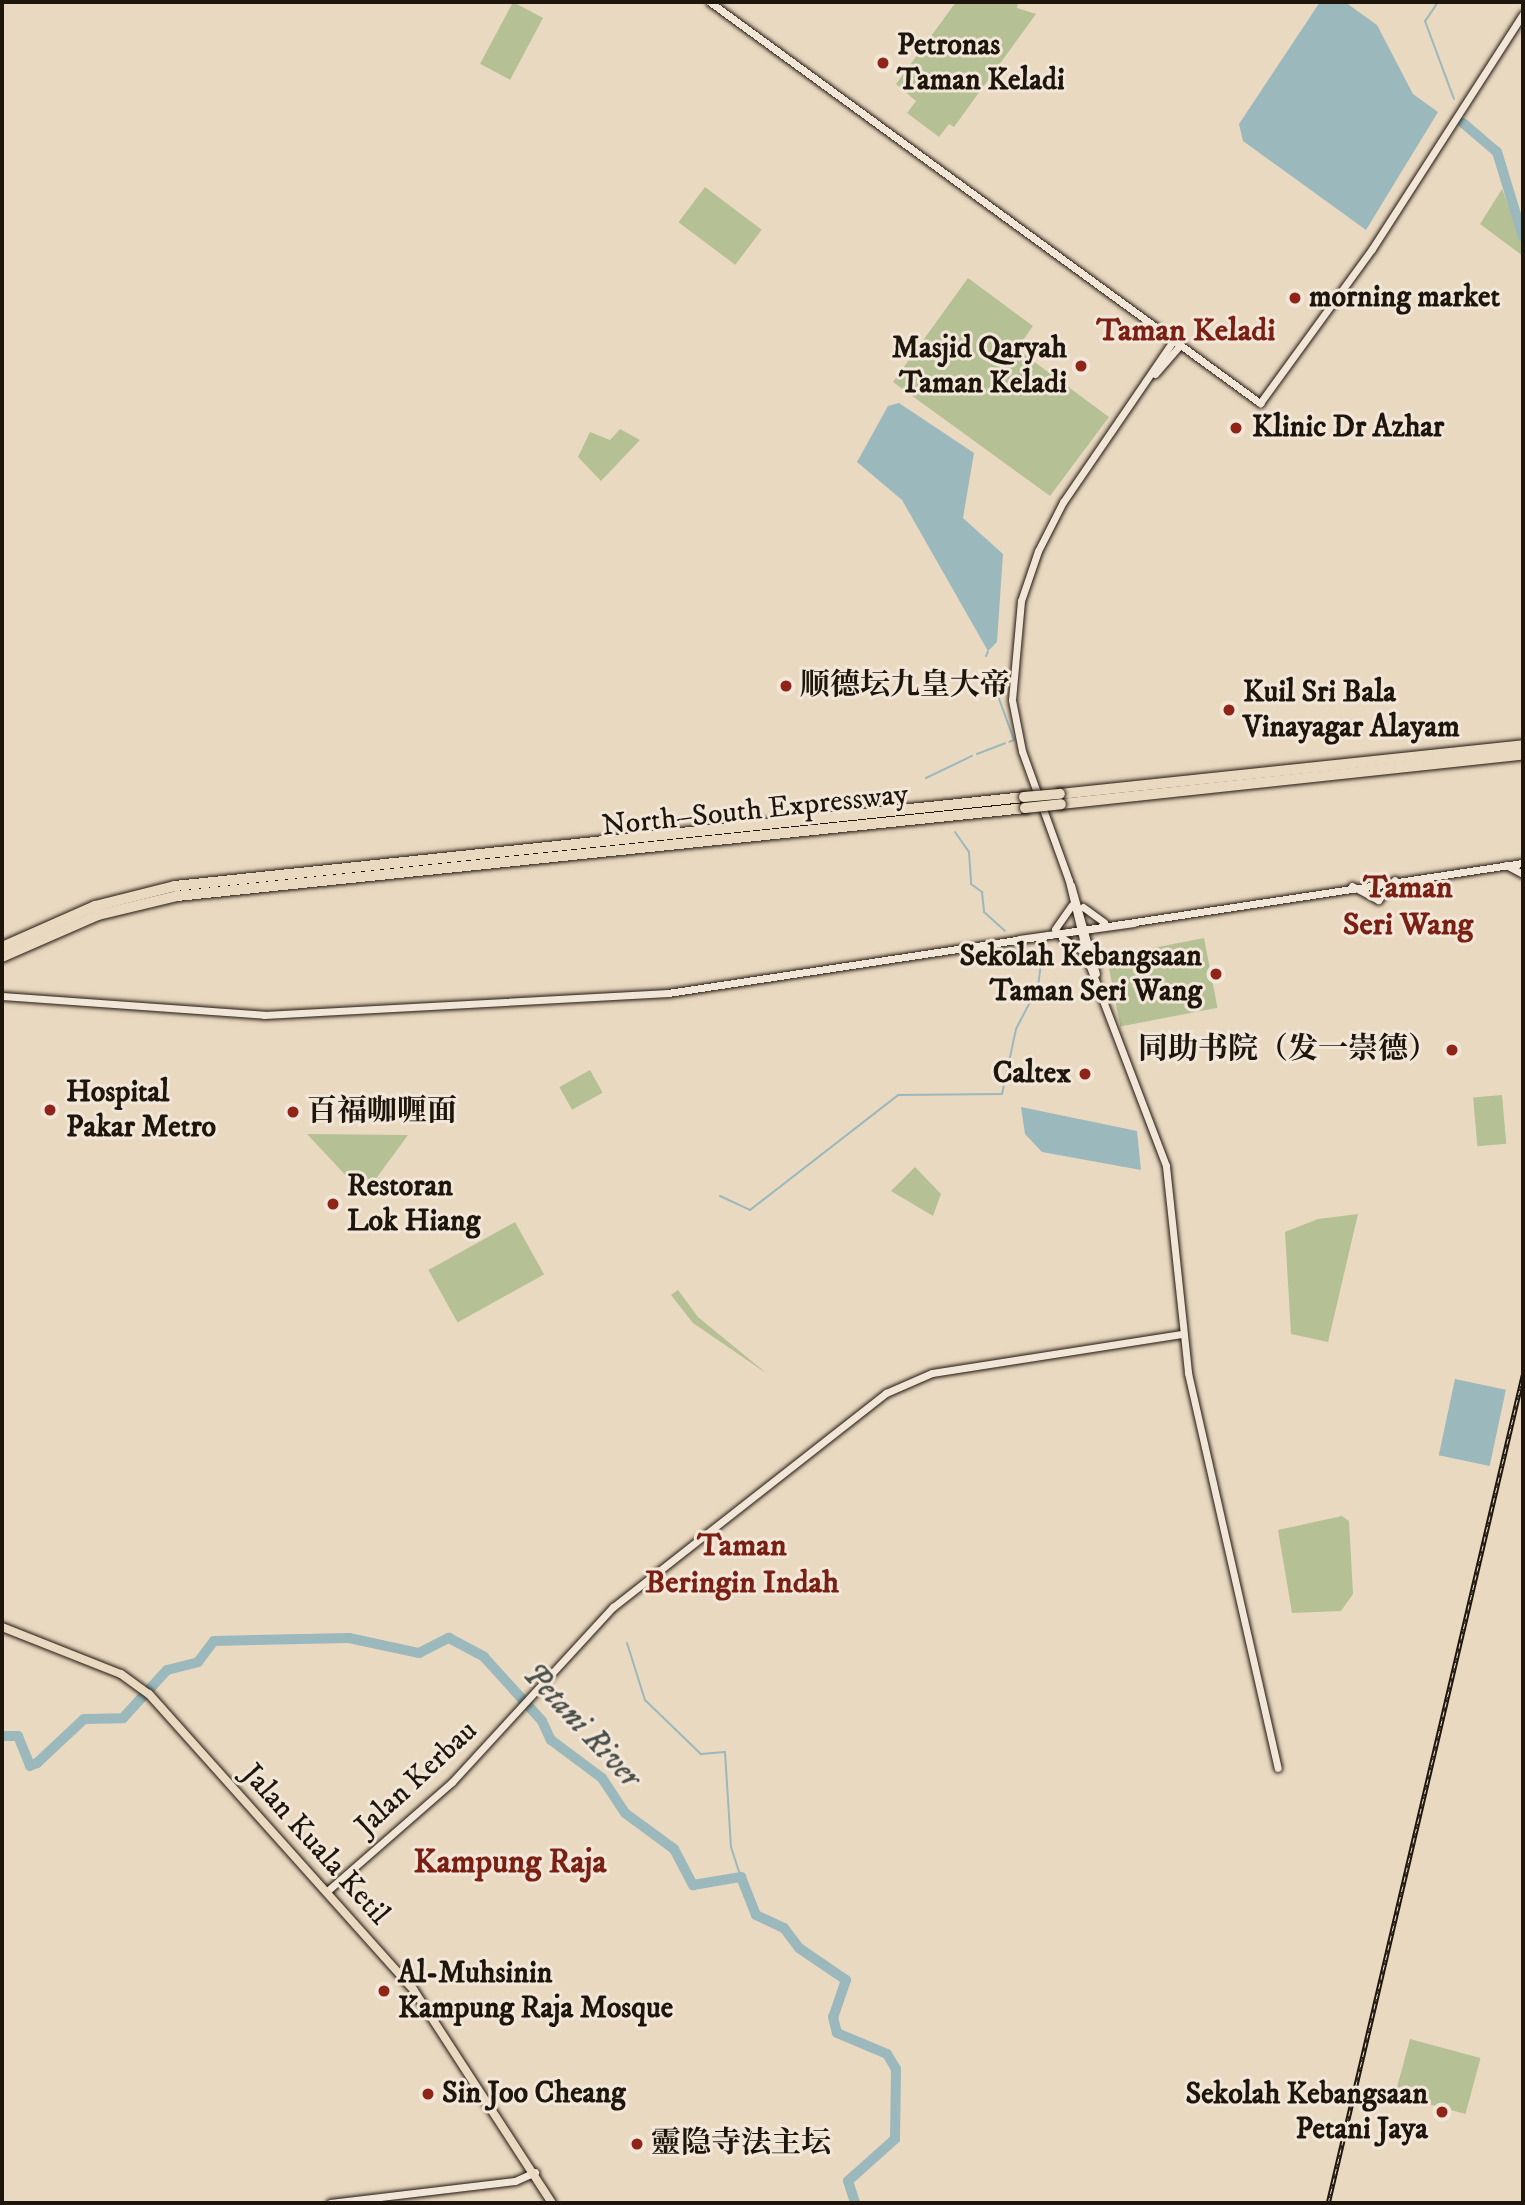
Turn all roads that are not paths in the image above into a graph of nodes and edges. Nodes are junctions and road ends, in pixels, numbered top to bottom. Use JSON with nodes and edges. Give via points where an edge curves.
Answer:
{"nodes":[{"id":1,"x":710,"y":2,"type":"edge"},
{"id":2,"x":1523,"y":14,"type":"edge"},
{"id":3,"x":1176,"y":343,"type":"junction"},
{"id":4,"x":1523,"y":745,"type":"edge"},
{"id":5,"x":1523,"y":755,"type":"edge"},
{"id":6,"x":1061,"y":799,"type":"junction"},
{"id":7,"x":1523,"y":863,"type":"edge"},
{"id":8,"x":1501,"y":864,"type":"junction"},
{"id":9,"x":1523,"y":874,"type":"edge"},
{"id":10,"x":1398,"y":878,"type":"junction"},
{"id":11,"x":1351,"y":886,"type":"junction"},
{"id":12,"x":1077,"y":904,"type":"junction"},
{"id":13,"x":1105,"y":926,"type":"junction"},
{"id":14,"x":1083,"y":929,"type":"junction"},
{"id":15,"x":1055,"y":933,"type":"junction"},
{"id":16,"x":29,"y":936,"type":"junction"},
{"id":17,"x":2,"y":947,"type":"edge"},
{"id":18,"x":1089,"y":954,"type":"junction"},
{"id":19,"x":2,"y":957,"type":"edge"},
{"id":20,"x":2,"y":996,"type":"edge"},
{"id":21,"x":1180,"y":1334,"type":"junction"},
{"id":22,"x":2,"y":1627,"type":"edge"},
{"id":23,"x":1278,"y":1768,"type":"dead end"},
{"id":24,"x":326,"y":1892,"type":"junction"},
{"id":25,"x":535,"y":2172,"type":"junction"},
{"id":26,"x":330,"y":2203,"type":"edge"},
{"id":27,"x":552,"y":2203,"type":"edge"}],
"edges":[{"from":1,"to":3,"type":"street"},
{"from":2,"to":3,"type":"street","via":[[1372,249],[1259,403]]},
{"from":3,"to":12,"type":"street","via":[[1063,502],[1021,601],[1013,650],[1015,724]]},
{"from":4,"to":6,"type":"highway","name":"North–South Expressway"},
{"from":5,"to":6,"type":"highway","name":"North–South Expressway"},
{"from":6,"to":16,"type":"highway","name":"North–South Expressway","bridge":true,"via":[[177,896]]},
{"from":7,"to":8,"type":"street"},
{"from":8,"to":9,"type":"street"},
{"from":8,"to":10,"type":"street"},
{"from":10,"to":11,"type":"street"},
{"from":10,"to":11,"type":"street","via":[[1378,900]]},
{"from":11,"to":13,"type":"street"},
{"from":12,"to":13,"type":"street"},
{"from":12,"to":14,"type":"street"},
{"from":12,"to":15,"type":"street"},
{"from":13,"to":14,"type":"street"},
{"from":13,"to":18,"type":"street"},
{"from":14,"to":15,"type":"street"},
{"from":14,"to":18,"type":"street"},
{"from":15,"to":18,"type":"street"},
{"from":15,"to":20,"type":"street","via":[[668,993],[389,1010],[250,1015]]},
{"from":16,"to":17,"type":"highway","name":"North–South Expressway"},
{"from":16,"to":19,"type":"highway","name":"North–South Expressway"},
{"from":18,"to":21,"type":"street","via":[[1166,1166]]},
{"from":21,"to":23,"type":"street"},
{"from":21,"to":24,"type":"street","name":"Jalan Kerbau","via":[[932,1373],[886,1393],[613,1607],[452,1782]]},
{"from":22,"to":24,"type":"main road","name":"Jalan Kuala Ketil","via":[[139,1684]]},
{"from":24,"to":25,"type":"main road","name":"Jalan Kuala Ketil","via":[[430,2012]]},
{"from":25,"to":26,"type":"street","via":[[515,2181]]},
{"from":25,"to":27,"type":"main road","name":"Jalan Kuala Ketil"}]}
